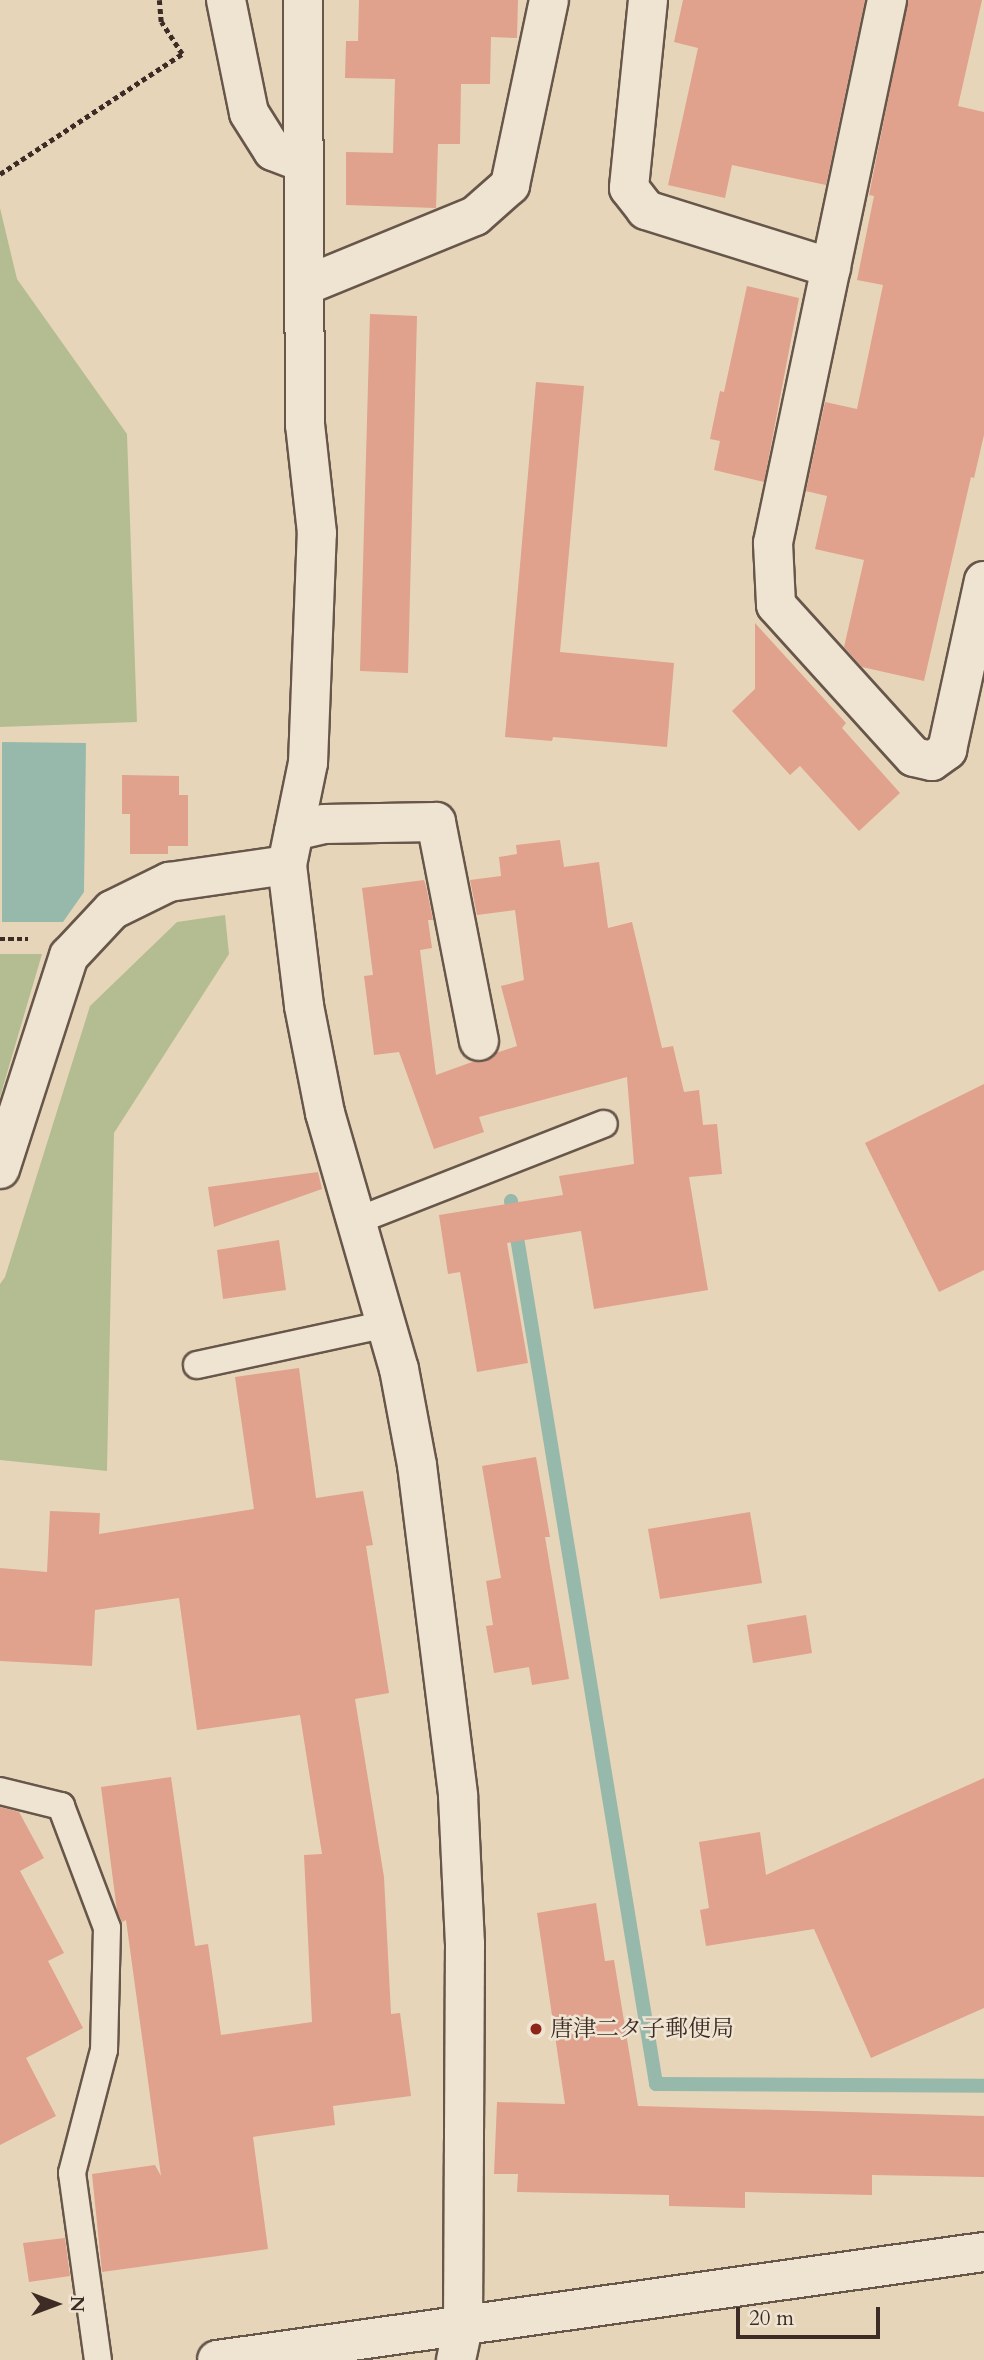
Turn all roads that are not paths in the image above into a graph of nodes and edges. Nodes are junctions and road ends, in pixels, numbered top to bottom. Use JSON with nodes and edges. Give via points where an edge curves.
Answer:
{"nodes":[{"id":1,"x":226,"y":0,"type":"edge"},
{"id":2,"x":303,"y":0,"type":"edge"},
{"id":3,"x":549,"y":0,"type":"edge"},
{"id":4,"x":648,"y":0,"type":"edge"},
{"id":5,"x":887,"y":0,"type":"edge"},
{"id":6,"x":304,"y":163,"type":"junction"},
{"id":7,"x":831,"y":268,"type":"junction"},
{"id":8,"x":304,"y":286,"type":"junction"},
{"id":9,"x":984,"y":581,"type":"edge"},
{"id":10,"x":290,"y":848,"type":"junction"},
{"id":11,"x":479,"y":1041,"type":"dead end"},
{"id":12,"x":604,"y":1124,"type":"dead end"},
{"id":13,"x":0,"y":1169,"type":"edge"},
{"id":14,"x":356,"y":1221,"type":"junction"},
{"id":15,"x":386,"y":1324,"type":"junction"},
{"id":16,"x":197,"y":1366,"type":"dead end"},
{"id":17,"x":0,"y":1791,"type":"edge"},
{"id":18,"x":984,"y":2252,"type":"edge"},
{"id":19,"x":460,"y":2343,"type":"edge"},
{"id":20,"x":98,"y":2360,"type":"edge"},
{"id":21,"x":217,"y":2360,"type":"edge"}],
"edges":[{"from":1,"to":6,"type":"street","via":[[249,113],[273,151]]},
{"from":2,"to":6,"type":"street"},
{"from":3,"to":8,"type":"street","via":[[510,185],[475,216]]},
{"from":4,"to":7,"type":"street","via":[[629,188],[646,210]]},
{"from":5,"to":7,"type":"street"},
{"from":6,"to":8,"type":"street"},
{"from":7,"to":9,"type":"street","via":[[773,543],[776,605],[914,757],[932,761],[947,750]]},
{"from":8,"to":10,"type":"street","via":[[305,425],[317,533],[307,763]]},
{"from":10,"to":11,"type":"street","via":[[324,824],[436,822]]},
{"from":10,"to":13,"type":"street","via":[[169,883],[112,911],[69,956]]},
{"from":10,"to":14,"type":"street","via":[[304,1006],[325,1113]]},
{"from":12,"to":14,"type":"lane"},
{"from":14,"to":15,"type":"street"},
{"from":15,"to":16,"type":"lane"},
{"from":15,"to":19,"type":"street","via":[[417,1465],[458,1796],[465,1944]]},
{"from":17,"to":20,"type":"lane","via":[[61,1807],[107,1928],[104,2050],[72,2173]]},
{"from":18,"to":19,"type":"street"},
{"from":19,"to":21,"type":"street"}]}
